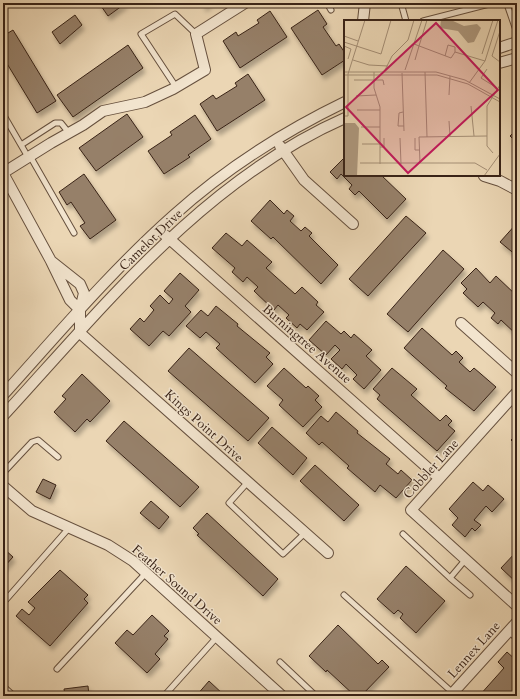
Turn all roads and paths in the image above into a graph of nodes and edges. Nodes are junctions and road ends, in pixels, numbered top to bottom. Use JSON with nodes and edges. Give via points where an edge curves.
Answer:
{"nodes":[{"id":1,"x":245,"y":3,"type":"edge"},
{"id":2,"x":327,"y":3,"type":"edge"},
{"id":3,"x":365,"y":3,"type":"edge"},
{"id":4,"x":401,"y":3,"type":"edge"},
{"id":5,"x":493,"y":3,"type":"edge"},
{"id":6,"x":509,"y":3,"type":"edge"},
{"id":7,"x":331,"y":10,"type":"dead end"},
{"id":8,"x":364,"y":20,"type":"edge"},
{"id":9,"x":406,"y":20,"type":"edge"},
{"id":10,"x":427,"y":20,"type":"edge"},
{"id":11,"x":517,"y":33,"type":"edge"},
{"id":12,"x":196,"y":34,"type":"junction"},
{"id":13,"x":517,"y":42,"type":"edge"},
{"id":14,"x":500,"y":48,"type":"edge"},
{"id":15,"x":517,"y":58,"type":"edge"},
{"id":16,"x":500,"y":63,"type":"edge"},
{"id":17,"x":176,"y":87,"type":"junction"},
{"id":18,"x":344,"y":103,"type":"edge"},
{"id":19,"x":3,"y":114,"type":"edge"},
{"id":20,"x":344,"y":119,"type":"edge"},
{"id":21,"x":69,"y":133,"type":"junction"},
{"id":22,"x":275,"y":139,"type":"junction"},
{"id":23,"x":21,"y":145,"type":"junction"},
{"id":24,"x":283,"y":151,"type":"junction"},
{"id":25,"x":29,"y":156,"type":"junction"},
{"id":26,"x":3,"y":173,"type":"edge"},
{"id":27,"x":484,"y":176,"type":"dead end"},
{"id":28,"x":517,"y":190,"type":"edge"},
{"id":29,"x":353,"y":224,"type":"dead end"},
{"id":30,"x":159,"y":229,"type":"junction"},
{"id":31,"x":74,"y":233,"type":"dead end"},
{"id":32,"x":169,"y":239,"type":"junction"},
{"id":33,"x":51,"y":261,"type":"junction"},
{"id":34,"x":80,"y":310,"type":"junction"},
{"id":35,"x":462,"y":323,"type":"dead end"},
{"id":36,"x":80,"y":333,"type":"junction"},
{"id":37,"x":517,"y":373,"type":"edge"},
{"id":38,"x":517,"y":392,"type":"edge"},
{"id":39,"x":3,"y":396,"type":"edge"},
{"id":40,"x":12,"y":406,"type":"junction"},
{"id":41,"x":3,"y":416,"type":"edge"},
{"id":42,"x":58,"y":457,"type":"dead end"},
{"id":43,"x":3,"y":473,"type":"edge"},
{"id":44,"x":440,"y":478,"type":"junction"},
{"id":45,"x":247,"y":483,"type":"junction"},
{"id":46,"x":3,"y":486,"type":"edge"},
{"id":47,"x":69,"y":528,"type":"junction"},
{"id":48,"x":305,"y":533,"type":"junction"},
{"id":49,"x":403,"y":534,"type":"dead end"},
{"id":50,"x":328,"y":553,"type":"dead end"},
{"id":51,"x":466,"y":560,"type":"junction"},
{"id":52,"x":146,"y":573,"type":"junction"},
{"id":53,"x":450,"y":578,"type":"junction"},
{"id":54,"x":344,"y":595,"type":"dead end"},
{"id":55,"x":470,"y":595,"type":"dead end"},
{"id":56,"x":3,"y":603,"type":"edge"},
{"id":57,"x":517,"y":606,"type":"edge"},
{"id":58,"x":517,"y":622,"type":"edge"},
{"id":59,"x":508,"y":631,"type":"junction"},
{"id":60,"x":217,"y":637,"type":"junction"},
{"id":61,"x":517,"y":639,"type":"edge"},
{"id":62,"x":280,"y":662,"type":"dead end"},
{"id":63,"x":57,"y":668,"type":"dead end"},
{"id":64,"x":3,"y":686,"type":"edge"},
{"id":65,"x":451,"y":694,"type":"edge"},
{"id":66,"x":14,"y":696,"type":"edge"},
{"id":67,"x":164,"y":696,"type":"edge"},
{"id":68,"x":282,"y":696,"type":"edge"},
{"id":69,"x":316,"y":696,"type":"edge"}],
"edges":[{"from":1,"to":12,"type":"street"},
{"from":2,"to":7,"type":"lane"},
{"from":3,"to":8,"type":"street"},
{"from":4,"to":9,"type":"lane"},
{"from":5,"to":10,"type":"lane"},
{"from":6,"to":11,"type":"lane"},
{"from":12,"to":17,"type":"street","via":[[205,70]]},
{"from":12,"to":17,"type":"lane","via":[[176,14],[141,34]]},
{"from":13,"to":14,"type":"street"},
{"from":15,"to":16,"type":"street"},
{"from":17,"to":21,"type":"street","via":[[146,102],[103,111]]},
{"from":18,"to":22,"type":"street","name":"Camelot Drive"},
{"from":19,"to":23,"type":"lane"},
{"from":20,"to":24,"type":"street","name":"Camelot Drive"},
{"from":21,"to":23,"type":"lane","via":[[61,123],[55,123]]},
{"from":21,"to":25,"type":"street"},
{"from":22,"to":24,"type":"street"},
{"from":22,"to":30,"type":"street","name":"Camelot Drive","via":[[205,189]]},
{"from":23,"to":25,"type":"lane"},
{"from":24,"to":29,"type":"street","via":[[304,180]]},
{"from":24,"to":32,"type":"street","name":"Camelot Drive","via":[[220,194]]},
{"from":25,"to":26,"type":"street"},
{"from":25,"to":31,"type":"lane"},
{"from":26,"to":33,"type":"street"},
{"from":27,"to":28,"type":"street"},
{"from":30,"to":32,"type":"street","name":"Burningtree Avenue"},
{"from":30,"to":34,"type":"street","name":"Camelot Drive"},
{"from":32,"to":36,"type":"street","name":"Camelot Drive"},
{"from":32,"to":44,"type":"street","name":"Burningtree Avenue"},
{"from":33,"to":34,"type":"street","via":[[70,300]]},
{"from":33,"to":34,"type":"street","via":[[80,284],[84,293]]},
{"from":34,"to":36,"type":"street"},
{"from":34,"to":39,"type":"street","name":"Camelot Drive"},
{"from":35,"to":37,"type":"street"},
{"from":36,"to":40,"type":"street","name":"Camelot Drive"},
{"from":36,"to":45,"type":"street","name":"Kings Point Drive"},
{"from":38,"to":44,"type":"street","name":"Cobbler Lane"},
{"from":39,"to":40,"type":"lane"},
{"from":40,"to":41,"type":"street","name":"Camelot Drive"},
{"from":42,"to":43,"type":"lane","via":[[38,440],[32,442]]},
{"from":44,"to":51,"type":"street","name":"Cobbler Lane","via":[[411,510]]},
{"from":45,"to":48,"type":"street","name":"Kings Point Drive"},
{"from":45,"to":48,"type":"lane","via":[[229,503],[283,554]]},
{"from":46,"to":47,"type":"street","name":"Feather Sound Drive","via":[[32,511]]},
{"from":47,"to":52,"type":"street","name":"Feather Sound Drive","via":[[120,552]]},
{"from":47,"to":56,"type":"lane"},
{"from":48,"to":50,"type":"street","name":"Kings Point Drive"},
{"from":49,"to":53,"type":"lane"},
{"from":51,"to":53,"type":"lane"},
{"from":51,"to":57,"type":"street","name":"Cobbler Lane"},
{"from":52,"to":60,"type":"street","name":"Feather Sound Drive"},
{"from":52,"to":63,"type":"lane"},
{"from":53,"to":55,"type":"lane"},
{"from":54,"to":65,"type":"lane"},
{"from":58,"to":59,"type":"street","name":"Lennex Lane"},
{"from":59,"to":61,"type":"lane"},
{"from":59,"to":65,"type":"street","name":"Lennex Lane"},
{"from":60,"to":67,"type":"lane"},
{"from":60,"to":68,"type":"street","name":"Feather Sound Drive"},
{"from":62,"to":69,"type":"lane"},
{"from":64,"to":66,"type":"lane"}]}
